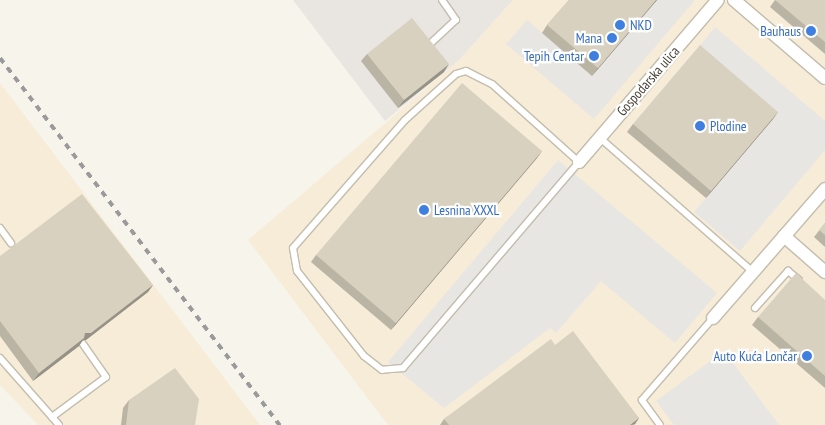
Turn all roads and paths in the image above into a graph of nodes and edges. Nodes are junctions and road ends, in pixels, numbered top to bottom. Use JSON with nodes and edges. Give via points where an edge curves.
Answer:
{"nodes":[{"id":1,"x":442,"y":0,"type":"edge"},
{"id":2,"x":718,"y":0,"type":"edge"},
{"id":3,"x":734,"y":0,"type":"edge"},
{"id":4,"x":431,"y":44,"type":"edge"},
{"id":5,"x":825,"y":78,"type":"edge"},
{"id":6,"x":600,"y":138,"type":"junction"},
{"id":7,"x":579,"y":162,"type":"junction"},
{"id":8,"x":825,"y":189,"type":"edge"},
{"id":9,"x":0,"y":228,"type":"edge"},
{"id":10,"x":784,"y":236,"type":"junction"},
{"id":11,"x":11,"y":243,"type":"dead end"},
{"id":12,"x":753,"y":272,"type":"junction"},
{"id":13,"x":825,"y":272,"type":"edge"},
{"id":14,"x":803,"y":283,"type":"edge"},
{"id":15,"x":755,"y":308,"type":"dead end"},
{"id":16,"x":713,"y":318,"type":"joint"},
{"id":17,"x":83,"y":344,"type":"edge"},
{"id":18,"x":0,"y":358,"type":"edge"},
{"id":19,"x":52,"y":417,"type":"junction"},
{"id":20,"x":59,"y":425,"type":"edge"},
{"id":21,"x":660,"y":425,"type":"edge"}],
"edges":[{"from":1,"to":4,"type":"lane","via":[[456,20]]},
{"from":2,"to":6,"type":"street","name":"Gospodarska ulica"},
{"from":3,"to":5,"type":"street"},
{"from":6,"to":7,"type":"street","name":"Gospodarska ulica"},
{"from":6,"to":12,"type":"lane"},
{"from":7,"to":7,"type":"lane","via":[[492,84],[466,71],[456,74],[405,120],[298,240],[293,264],[364,356],[382,370],[397,372]]},
{"from":8,"to":10,"type":"street"},
{"from":9,"to":11,"type":"lane"},
{"from":10,"to":12,"type":"street"},
{"from":10,"to":13,"type":"street"},
{"from":12,"to":16,"type":"street"},
{"from":14,"to":15,"type":"lane","via":[[788,271]]},
{"from":16,"to":21,"type":"lane","via":[[642,400]]},
{"from":17,"to":19,"type":"lane","via":[[106,377]]},
{"from":18,"to":19,"type":"lane"},
{"from":19,"to":20,"type":"lane"}]}
